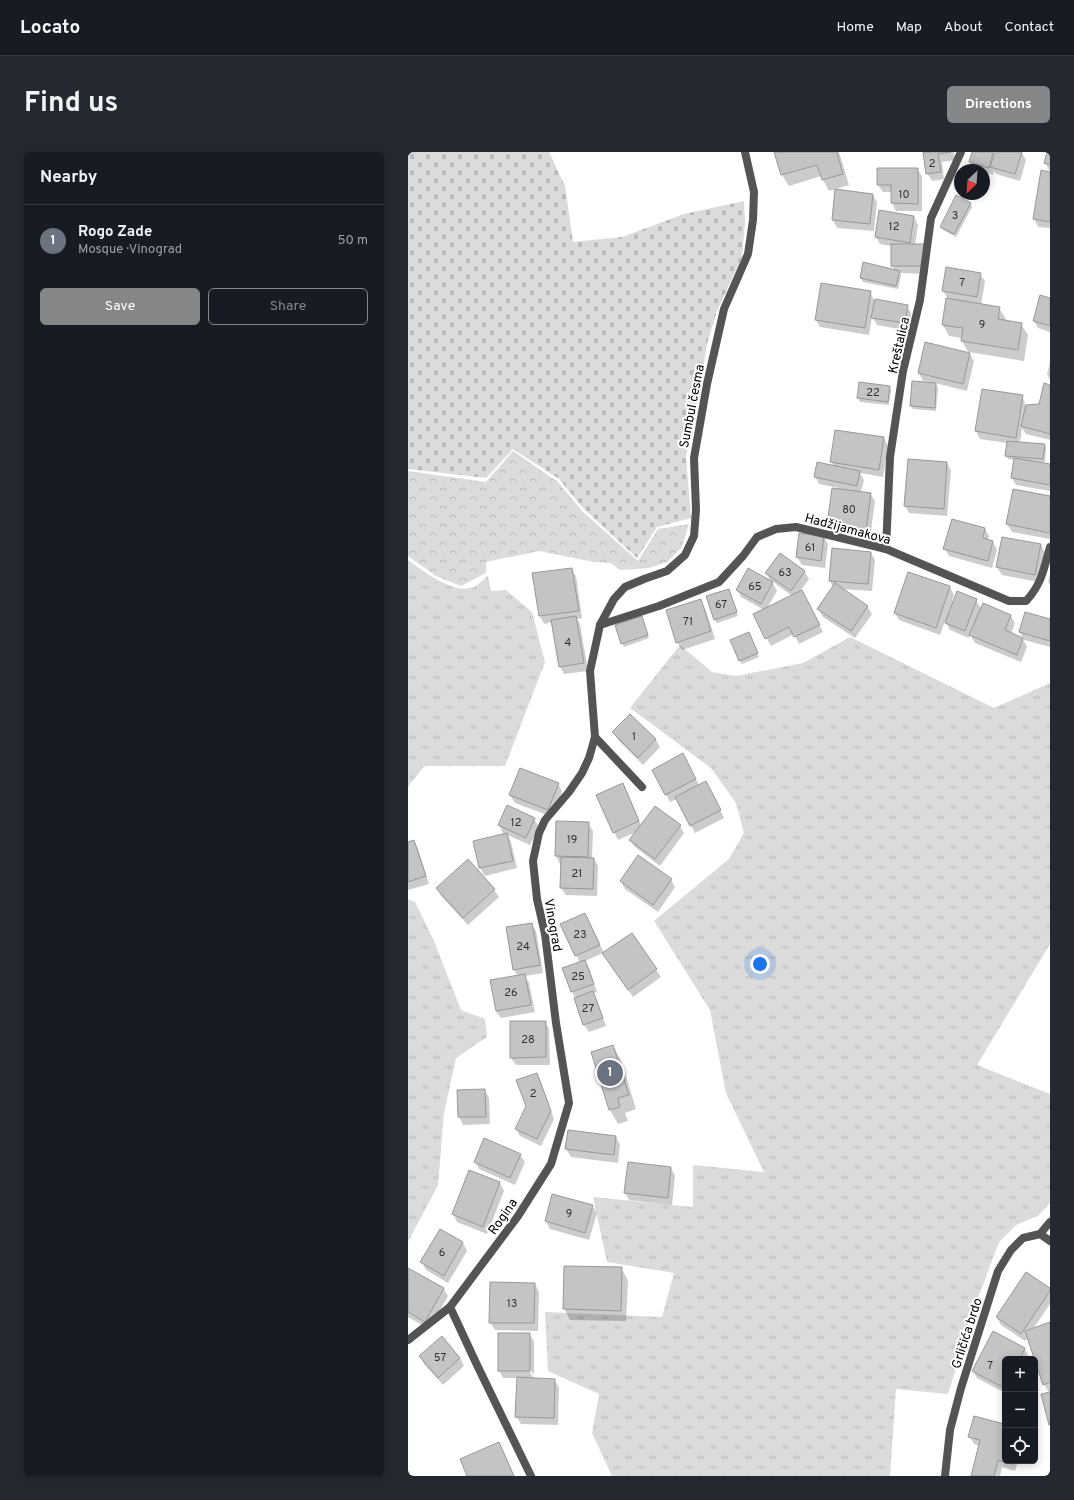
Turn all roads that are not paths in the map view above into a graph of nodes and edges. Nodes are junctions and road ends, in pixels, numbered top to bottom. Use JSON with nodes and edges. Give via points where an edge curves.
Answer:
{"nodes":[{"id":1,"x":745,"y":152,"type":"edge"},
{"id":2,"x":961,"y":152,"type":"edge"},
{"id":3,"x":1050,"y":547,"type":"edge"},
{"id":4,"x":886,"y":550,"type":"junction"},
{"id":5,"x":600,"y":625,"type":"junction"},
{"id":6,"x":595,"y":737,"type":"junction"},
{"id":7,"x":642,"y":787,"type":"dead end"},
{"id":8,"x":560,"y":1132,"type":"joint"},
{"id":9,"x":1050,"y":1222,"type":"edge"},
{"id":10,"x":1040,"y":1234,"type":"junction"},
{"id":11,"x":1050,"y":1241,"type":"edge"},
{"id":12,"x":450,"y":1307,"type":"junction"},
{"id":13,"x":408,"y":1340,"type":"edge"},
{"id":14,"x":531,"y":1476,"type":"edge"},
{"id":15,"x":945,"y":1476,"type":"edge"}],
"edges":[{"from":1,"to":5,"type":"street","name":"Sumbul česma","via":[[754,192],[753,220],[748,254],[724,309],[707,384],[694,458],[694,536],[685,555],[667,571],[625,588],[614,599]]},
{"from":2,"to":4,"type":"street","name":"Kreštalica","via":[[931,218],[920,300],[903,371],[890,457]]},
{"from":3,"to":4,"type":"street","name":"Hadžijamakova","via":[[1041,579],[1026,601],[1010,601]]},
{"from":4,"to":5,"type":"street","name":"Hadžijamakova","via":[[796,527],[776,529],[757,537],[720,582],[659,606]]},
{"from":5,"to":6,"type":"street","name":"Vinograd","via":[[590,671]]},
{"from":6,"to":7,"type":"street"},
{"from":6,"to":8,"type":"street","name":"Vinograd","via":[[582,773],[544,820],[533,861],[569,1103]]},
{"from":8,"to":12,"type":"street","name":"Rogina","via":[[551,1164],[518,1216]]},
{"from":9,"to":10,"type":"street"},
{"from":10,"to":11,"type":"street"},
{"from":10,"to":15,"type":"street","name":"Grličića brdo","via":[[1023,1238],[1011,1250],[998,1271],[950,1430]]},
{"from":12,"to":13,"type":"street","name":"Rogina"},
{"from":12,"to":14,"type":"street"}]}
